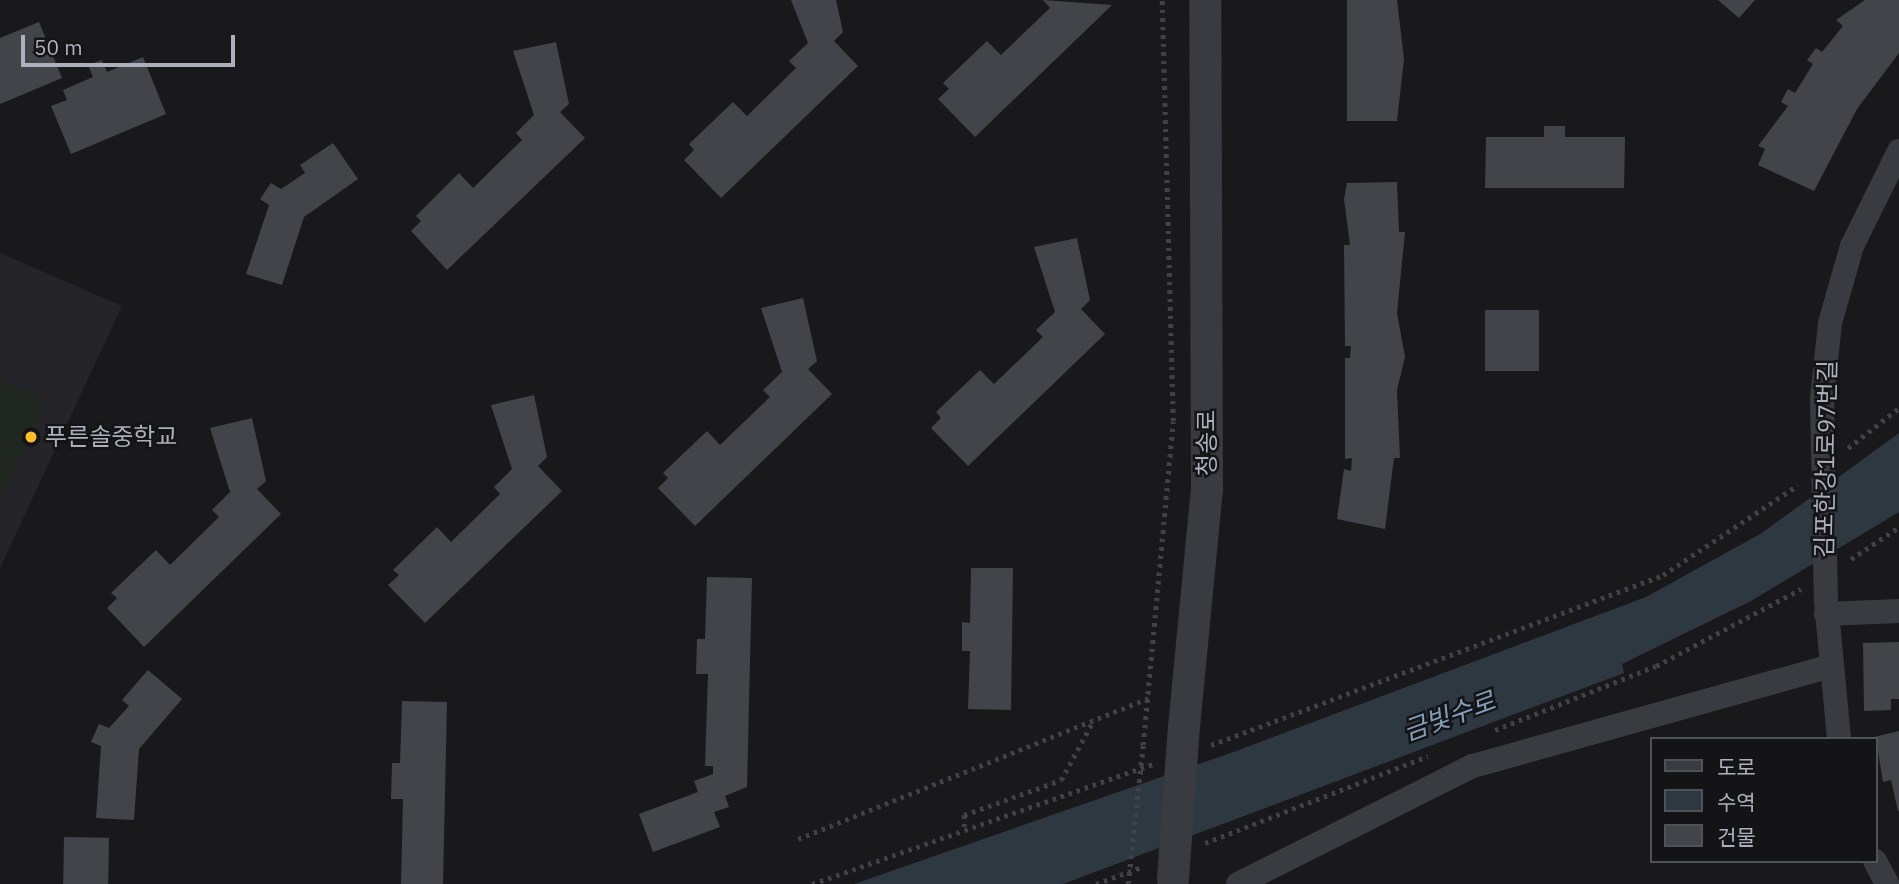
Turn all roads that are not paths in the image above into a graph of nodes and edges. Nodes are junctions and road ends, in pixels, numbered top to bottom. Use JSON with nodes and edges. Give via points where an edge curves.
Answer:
{"nodes":[{"id":1,"x":1205,"y":0,"type":"edge"},
{"id":2,"x":1899,"y":150,"type":"edge"},
{"id":3,"x":1821,"y":600,"type":"junction"},
{"id":4,"x":1899,"y":611,"type":"edge"},
{"id":5,"x":1828,"y":667,"type":"junction"},
{"id":6,"x":1839,"y":737,"type":"edge"},
{"id":7,"x":1876,"y":863,"type":"edge"},
{"id":8,"x":1165,"y":876,"type":"edge"},
{"id":9,"x":1238,"y":884,"type":"edge"},
{"id":10,"x":1887,"y":884,"type":"edge"}],
"edges":[{"from":1,"to":8,"type":"street","name":"청송로","bridge":true,"via":[[1207,490],[1192,738]]},
{"from":2,"to":3,"type":"street","name":"김포한강1로97번길","bridge":true,"via":[[1852,246],[1830,323],[1822,398]]},
{"from":3,"to":4,"type":"street"},
{"from":3,"to":5,"type":"street","name":"김포한강1로97번길"},
{"from":5,"to":6,"type":"street","name":"김포한강1로97번길"},
{"from":5,"to":9,"type":"street","via":[[1473,766]]},
{"from":7,"to":10,"type":"street"}]}
